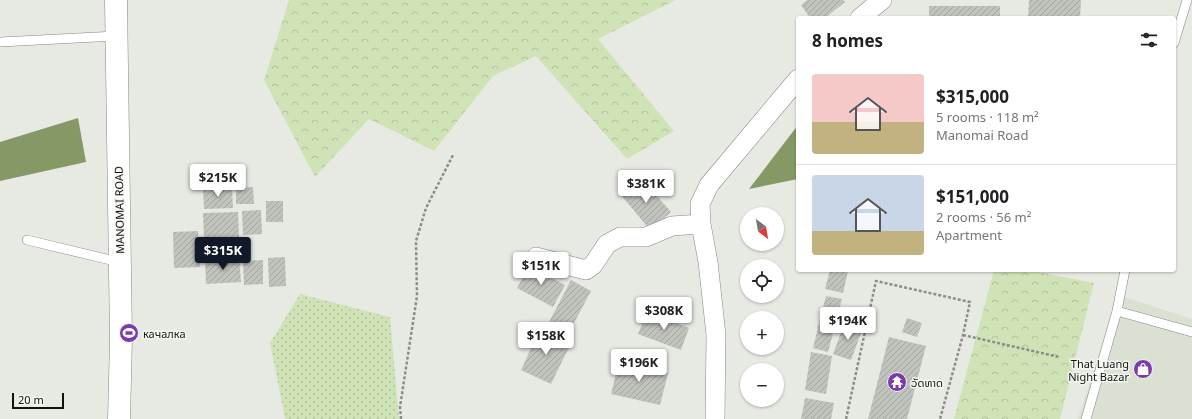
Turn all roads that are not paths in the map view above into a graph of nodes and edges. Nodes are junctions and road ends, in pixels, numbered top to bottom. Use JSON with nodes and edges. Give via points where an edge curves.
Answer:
{"nodes":[{"id":1,"x":116,"y":0,"type":"edge"},
{"id":2,"x":882,"y":0,"type":"edge"},
{"id":3,"x":1186,"y":0,"type":"edge"},
{"id":4,"x":862,"y":16,"type":"edge"},
{"id":5,"x":116,"y":36,"type":"junction"},
{"id":6,"x":1176,"y":36,"type":"edge"},
{"id":7,"x":0,"y":42,"type":"edge"},
{"id":8,"x":796,"y":81,"type":"edge"},
{"id":9,"x":701,"y":224,"type":"junction"},
{"id":10,"x":27,"y":240,"type":"dead end"},
{"id":11,"x":536,"y":257,"type":"dead end"},
{"id":12,"x":119,"y":262,"type":"junction"},
{"id":13,"x":1125,"y":272,"type":"edge"},
{"id":14,"x":1117,"y":311,"type":"junction"},
{"id":15,"x":1192,"y":332,"type":"edge"},
{"id":16,"x":119,"y":419,"type":"edge"},
{"id":17,"x":715,"y":419,"type":"edge"},
{"id":18,"x":1086,"y":419,"type":"edge"}],
"edges":[{"from":1,"to":5,"type":"street","name":"MANOMAI ROAD"},
{"from":2,"to":4,"type":"street"},
{"from":3,"to":6,"type":"lane"},
{"from":5,"to":7,"type":"lane"},
{"from":5,"to":12,"type":"street","name":"MANOMAI ROAD"},
{"from":8,"to":9,"type":"street","via":[[709,185],[700,204]]},
{"from":9,"to":11,"type":"street","via":[[672,226],[646,237],[620,237],[607,244],[593,265],[586,270]]},
{"from":9,"to":17,"type":"street","via":[[716,336]]},
{"from":10,"to":12,"type":"lane"},
{"from":12,"to":16,"type":"street","name":"MANOMAI ROAD"},
{"from":13,"to":14,"type":"lane"},
{"from":14,"to":15,"type":"lane"},
{"from":14,"to":18,"type":"lane"}]}
